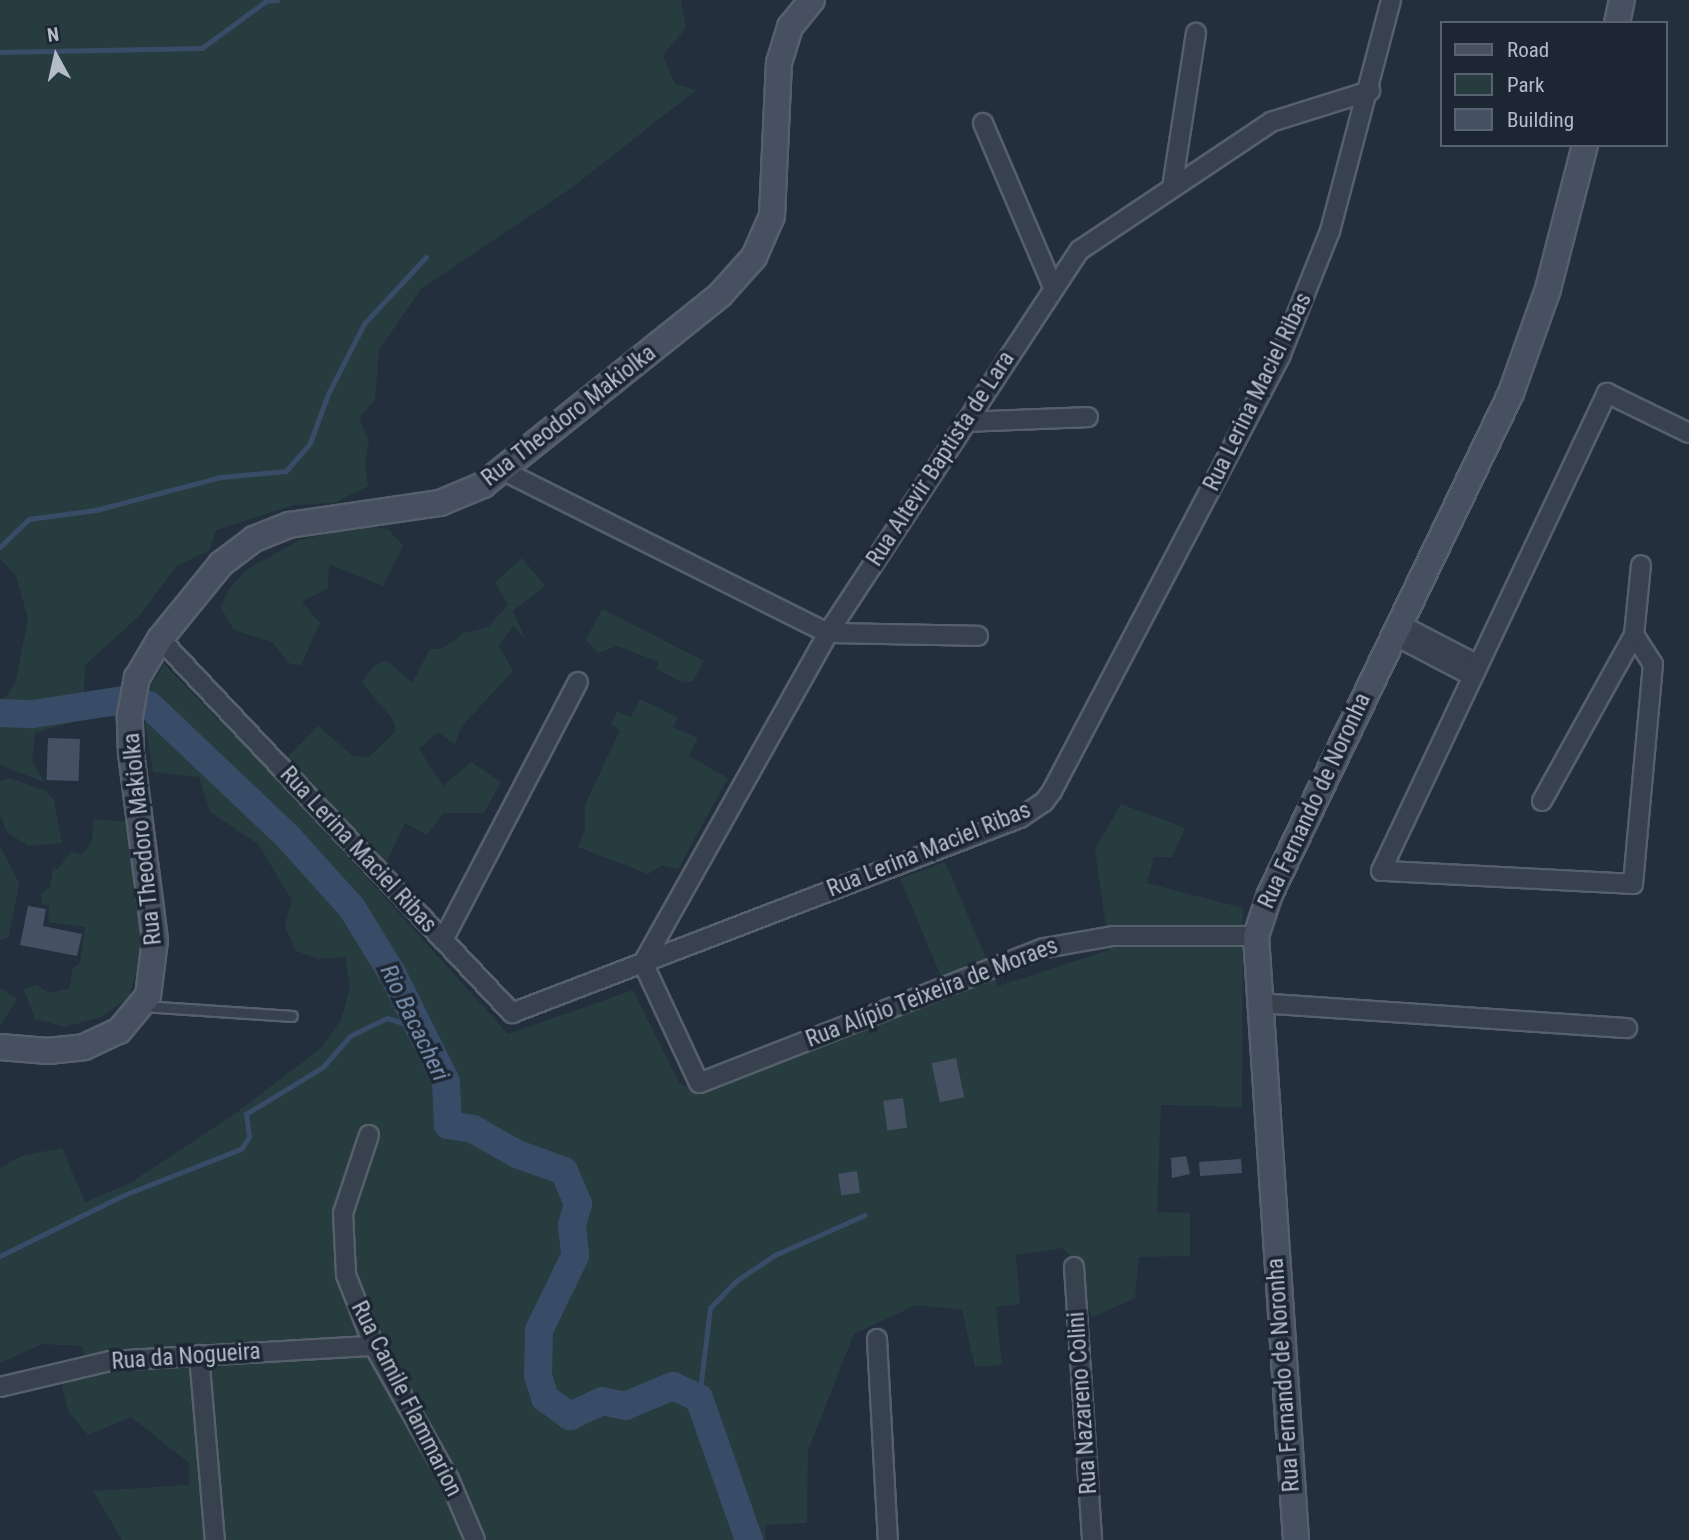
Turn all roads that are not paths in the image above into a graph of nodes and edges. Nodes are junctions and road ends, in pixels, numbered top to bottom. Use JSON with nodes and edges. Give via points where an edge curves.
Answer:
{"nodes":[{"id":1,"x":812,"y":0,"type":"edge"},
{"id":2,"x":1391,"y":0,"type":"edge"},
{"id":3,"x":1622,"y":0,"type":"edge"},
{"id":4,"x":1617,"y":21,"type":"edge"},
{"id":5,"x":1196,"y":33,"type":"dead end"},
{"id":6,"x":1370,"y":91,"type":"junction"},
{"id":7,"x":983,"y":123,"type":"dead end"},
{"id":8,"x":1584,"y":147,"type":"edge"},
{"id":9,"x":1172,"y":188,"type":"junction"},
{"id":10,"x":1053,"y":288,"type":"junction"},
{"id":11,"x":1088,"y":416,"type":"dead end"},
{"id":12,"x":966,"y":422,"type":"junction"},
{"id":13,"x":1689,"y":433,"type":"edge"},
{"id":14,"x":504,"y":471,"type":"junction"},
{"id":15,"x":1641,"y":565,"type":"dead end"},
{"id":16,"x":1396,"y":629,"type":"junction"},
{"id":17,"x":828,"y":633,"type":"junction"},
{"id":18,"x":1634,"y":635,"type":"junction"},
{"id":19,"x":978,"y":636,"type":"dead end"},
{"id":20,"x":160,"y":639,"type":"junction"},
{"id":21,"x":1475,"y":671,"type":"junction"},
{"id":22,"x":578,"y":682,"type":"dead end"},
{"id":23,"x":1542,"y":801,"type":"dead end"},
{"id":24,"x":1256,"y":936,"type":"junction"},
{"id":25,"x":443,"y":940,"type":"junction"},
{"id":26,"x":643,"y":963,"type":"junction"},
{"id":27,"x":1258,"y":1003,"type":"junction"},
{"id":28,"x":142,"y":1006,"type":"junction"},
{"id":29,"x":292,"y":1016,"type":"dead end"},
{"id":30,"x":1627,"y":1028,"type":"dead end"},
{"id":31,"x":0,"y":1047,"type":"edge"},
{"id":32,"x":369,"y":1135,"type":"dead end"},
{"id":33,"x":1074,"y":1267,"type":"dead end"},
{"id":34,"x":877,"y":1339,"type":"dead end"},
{"id":35,"x":374,"y":1346,"type":"junction"},
{"id":36,"x":199,"y":1355,"type":"junction"},
{"id":37,"x":0,"y":1387,"type":"edge"},
{"id":38,"x":215,"y":1540,"type":"edge"},
{"id":39,"x":475,"y":1540,"type":"edge"},
{"id":40,"x":888,"y":1540,"type":"edge"},
{"id":41,"x":1092,"y":1540,"type":"edge"},
{"id":42,"x":1296,"y":1540,"type":"edge"}],
"edges":[{"from":1,"to":14,"type":"main road","name":"Rua Theodoro Makiolka","via":[[799,13],[783,44],[777,83],[775,195],[765,236],[754,257],[713,301]]},
{"from":2,"to":6,"type":"street","name":"Rua Lerina Maciel Ribas"},
{"from":3,"to":4,"type":"main road"},
{"from":5,"to":9,"type":"street"},
{"from":6,"to":9,"type":"street","name":"Rua Altevir Baptista de Lara","via":[[1270,122]]},
{"from":6,"to":26,"type":"street","name":"Rua Lerina Maciel Ribas","via":[[1330,231],[1281,354],[1044,802],[1020,818]]},
{"from":7,"to":10,"type":"street"},
{"from":8,"to":16,"type":"main road","name":"Rua Fernando de Noronha","via":[[1525,359]]},
{"from":9,"to":10,"type":"street","name":"Rua Altevir Baptista de Lara","via":[[1080,250]]},
{"from":10,"to":12,"type":"street","name":"Rua Altevir Baptista de Lara"},
{"from":11,"to":12,"type":"street"},
{"from":12,"to":17,"type":"street","name":"Rua Altevir Baptista de Lara"},
{"from":13,"to":21,"type":"street","via":[[1607,393]]},
{"from":14,"to":17,"type":"street"},
{"from":14,"to":20,"type":"main road","name":"Rua Theodoro Makiolka","via":[[440,503],[289,525],[254,539],[221,564]]},
{"from":15,"to":18,"type":"street"},
{"from":16,"to":21,"type":"street"},
{"from":16,"to":24,"type":"main road","name":"Rua Fernando de Noronha","via":[[1263,908]]},
{"from":17,"to":19,"type":"street"},
{"from":17,"to":26,"type":"street","name":"Rua Altevir Baptista de Lara"},
{"from":18,"to":21,"type":"street","via":[[1653,664],[1633,884],[1381,870]]},
{"from":18,"to":23,"type":"street"},
{"from":20,"to":25,"type":"street","name":"Rua Lerina Maciel Ribas"},
{"from":20,"to":28,"type":"main road","name":"Rua Theodoro Makiolka","via":[[137,678],[130,716],[155,940],[152,983]]},
{"from":22,"to":25,"type":"street"},
{"from":24,"to":26,"type":"street","name":"Rua Alípio Teixeira de Moraes","via":[[1113,936],[1044,948],[699,1083]]},
{"from":24,"to":27,"type":"main road","name":"Rua Fernando de Noronha"},
{"from":25,"to":26,"type":"street","name":"Rua Lerina Maciel Ribas","via":[[512,1013]]},
{"from":27,"to":30,"type":"street"},
{"from":27,"to":42,"type":"main road","name":"Rua Fernando de Noronha"},
{"from":28,"to":29,"type":"lane"},
{"from":28,"to":31,"type":"main road","name":"Rua Theodoro Makiolka","via":[[119,1031],[84,1047],[48,1051]]},
{"from":32,"to":35,"type":"street","name":"Rua Camile Flammarion","via":[[347,1195],[342,1238],[352,1296]]},
{"from":33,"to":41,"type":"street","name":"Rua Nazareno Colini"},
{"from":34,"to":40,"type":"street"},
{"from":35,"to":36,"type":"street","name":"Rua da Nogueira"},
{"from":35,"to":39,"type":"street","name":"Rua Camile Flammarion","via":[[449,1479]]},
{"from":36,"to":37,"type":"street","name":"Rua da Nogueira","via":[[75,1366]]},
{"from":36,"to":38,"type":"street"}]}
